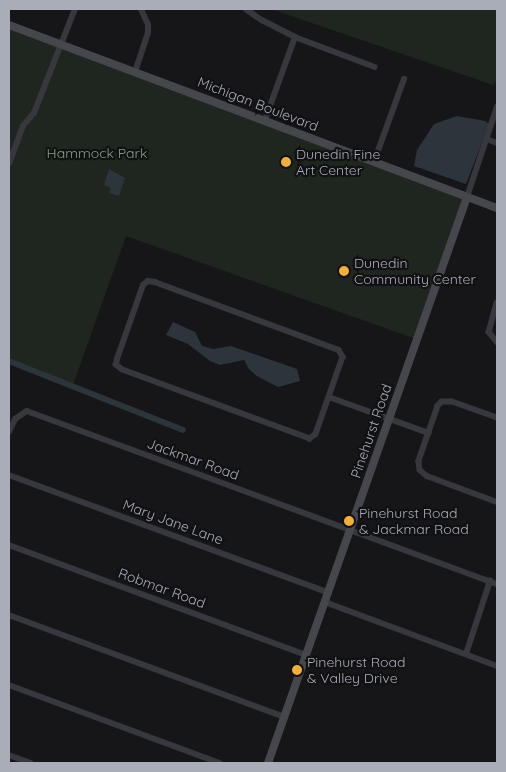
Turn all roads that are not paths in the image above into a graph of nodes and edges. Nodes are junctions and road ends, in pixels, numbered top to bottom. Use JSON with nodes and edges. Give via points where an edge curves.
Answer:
{"nodes":[{"id":1,"x":76,"y":9,"type":"edge"},
{"id":2,"x":141,"y":9,"type":"edge"},
{"id":3,"x":246,"y":9,"type":"edge"},
{"id":4,"x":9,"y":26,"type":"edge"},
{"id":5,"x":295,"y":37,"type":"junction"},
{"id":6,"x":61,"y":44,"type":"junction"},
{"id":7,"x":375,"y":67,"type":"dead end"},
{"id":8,"x":135,"y":72,"type":"junction"},
{"id":9,"x":404,"y":78,"type":"dead end"},
{"id":10,"x":497,"y":107,"type":"edge"},
{"id":11,"x":265,"y":120,"type":"junction"},
{"id":12,"x":486,"y":139,"type":"junction"},
{"id":13,"x":497,"y":143,"type":"edge"},
{"id":14,"x":374,"y":162,"type":"junction"},
{"id":15,"x":9,"y":164,"type":"edge"},
{"id":16,"x":467,"y":197,"type":"junction"},
{"id":17,"x":497,"y":208,"type":"edge"},
{"id":18,"x":497,"y":303,"type":"edge"},
{"id":19,"x":497,"y":342,"type":"edge"},
{"id":20,"x":329,"y":398,"type":"junction"},
{"id":21,"x":388,"y":418,"type":"junction"},
{"id":22,"x":497,"y":418,"type":"edge"},
{"id":23,"x":9,"y":432,"type":"edge"},
{"id":24,"x":429,"y":433,"type":"junction"},
{"id":25,"x":9,"y":475,"type":"edge"},
{"id":26,"x":497,"y":502,"type":"edge"},
{"id":27,"x":350,"y":530,"type":"junction"},
{"id":28,"x":9,"y":545,"type":"edge"},
{"id":29,"x":490,"y":581,"type":"junction"},
{"id":30,"x":497,"y":584,"type":"edge"},
{"id":31,"x":328,"y":593,"type":"junction"},
{"id":32,"x":325,"y":602,"type":"junction"},
{"id":33,"x":9,"y":615,"type":"edge"},
{"id":34,"x":466,"y":654,"type":"junction"},
{"id":35,"x":307,"y":655,"type":"junction"},
{"id":36,"x":497,"y":666,"type":"edge"},
{"id":37,"x":9,"y":685,"type":"edge"},
{"id":38,"x":284,"y":717,"type":"junction"},
{"id":39,"x":9,"y":755,"type":"edge"},
{"id":40,"x":31,"y":763,"type":"edge"},
{"id":41,"x":220,"y":763,"type":"edge"},
{"id":42,"x":268,"y":763,"type":"edge"}],
"edges":[{"from":1,"to":6,"type":"street"},
{"from":2,"to":8,"type":"street","via":[[148,33]]},
{"from":3,"to":5,"type":"street"},
{"from":4,"to":6,"type":"street","name":"Michigan Boulevard"},
{"from":5,"to":7,"type":"street"},
{"from":5,"to":11,"type":"street"},
{"from":6,"to":8,"type":"street","name":"Michigan Boulevard"},
{"from":6,"to":15,"type":"street","via":[[34,113],[23,126]]},
{"from":8,"to":11,"type":"street","name":"Michigan Boulevard"},
{"from":9,"to":14,"type":"street"},
{"from":10,"to":12,"type":"street","name":"Pinehurst Road"},
{"from":11,"to":14,"type":"street","name":"Michigan Boulevard"},
{"from":12,"to":13,"type":"street"},
{"from":12,"to":16,"type":"street","name":"Pinehurst Road"},
{"from":14,"to":16,"type":"street","name":"Michigan Boulevard"},
{"from":16,"to":17,"type":"street","name":"Michigan Boulevard"},
{"from":16,"to":21,"type":"street","name":"Pinehurst Road"},
{"from":18,"to":19,"type":"street","via":[[489,332]]},
{"from":20,"to":20,"type":"street","via":[[343,358],[339,350],[155,282],[143,284],[116,365],[122,370],[310,439],[316,434]]},
{"from":20,"to":21,"type":"street"},
{"from":21,"to":24,"type":"street"},
{"from":21,"to":27,"type":"street","name":"Pinehurst Road"},
{"from":22,"to":24,"type":"street","via":[[446,401],[438,406]]},
{"from":23,"to":27,"type":"street","name":"Jackmar Road","via":[[14,418],[27,411]]},
{"from":24,"to":26,"type":"street","via":[[419,461],[423,474]]},
{"from":25,"to":31,"type":"street","name":"Mary Jane Lane"},
{"from":27,"to":29,"type":"street","name":"Jackmar Road"},
{"from":27,"to":31,"type":"street","name":"Pinehurst Road"},
{"from":28,"to":35,"type":"street","name":"Robmar Road"},
{"from":29,"to":30,"type":"street","name":"Jackmar Road"},
{"from":29,"to":34,"type":"street"},
{"from":31,"to":32,"type":"street","name":"Pinehurst Road"},
{"from":32,"to":34,"type":"street"},
{"from":32,"to":35,"type":"street","name":"Pinehurst Road"},
{"from":33,"to":38,"type":"street"},
{"from":34,"to":36,"type":"street"},
{"from":35,"to":38,"type":"street","name":"Pinehurst Road"},
{"from":37,"to":41,"type":"street"},
{"from":38,"to":42,"type":"street","name":"Pinehurst Road"},
{"from":39,"to":40,"type":"street"}]}
